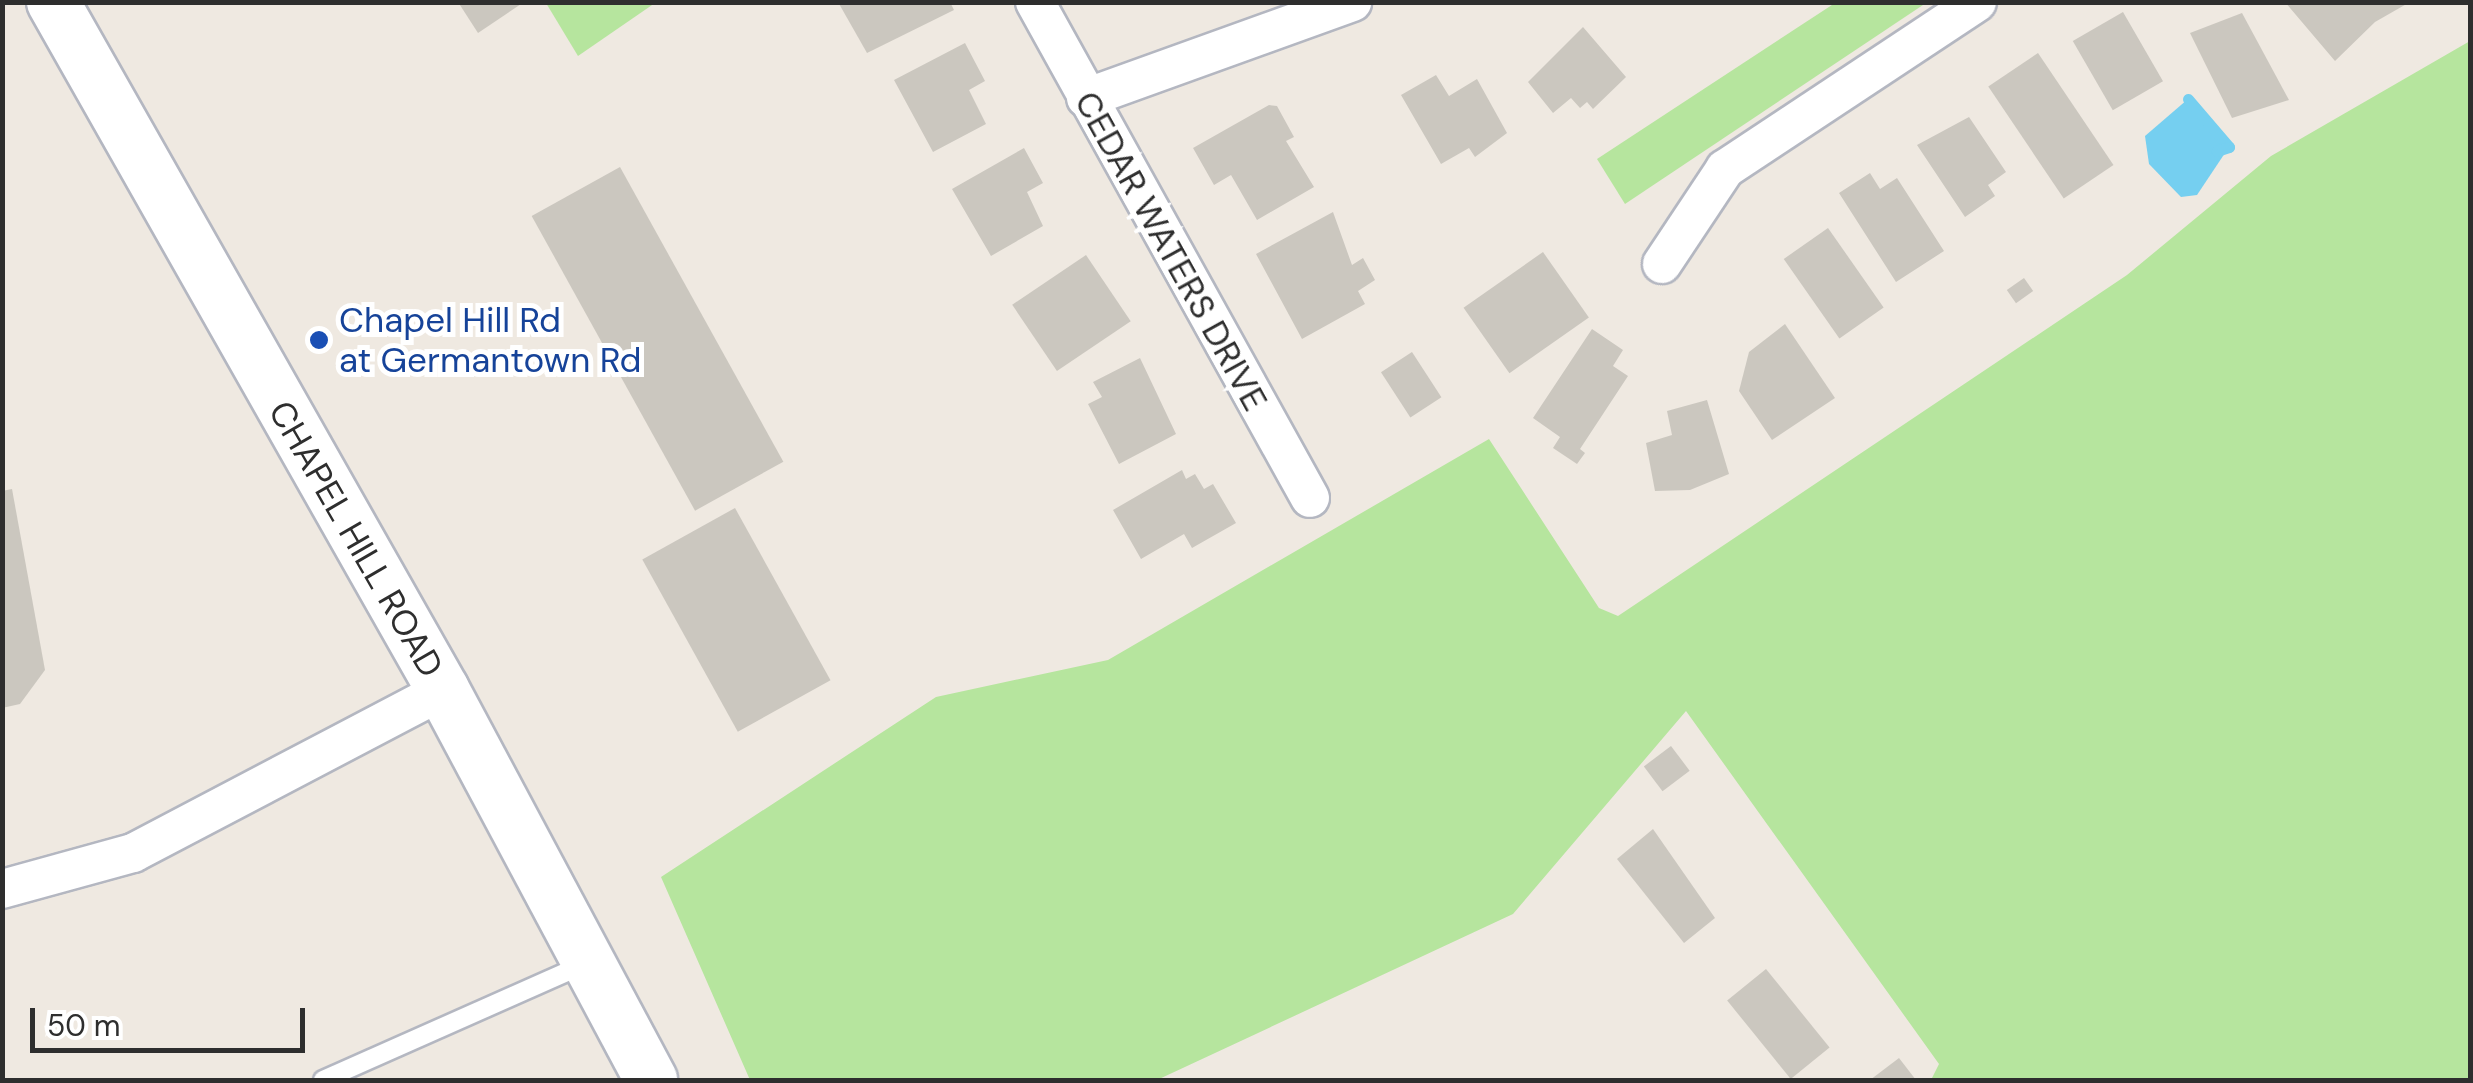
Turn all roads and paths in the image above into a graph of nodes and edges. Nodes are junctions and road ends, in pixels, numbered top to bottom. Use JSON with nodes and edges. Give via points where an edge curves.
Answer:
{"nodes":[{"id":1,"x":53,"y":2,"type":"edge"},
{"id":2,"x":1035,"y":2,"type":"edge"},
{"id":3,"x":1352,"y":2,"type":"edge"},
{"id":4,"x":1978,"y":2,"type":"edge"},
{"id":5,"x":1086,"y":98,"type":"junction"},
{"id":6,"x":1662,"y":264,"type":"dead end"},
{"id":7,"x":1310,"y":498,"type":"dead end"},
{"id":8,"x":443,"y":690,"type":"junction"},
{"id":9,"x":2,"y":888,"type":"edge"},
{"id":10,"x":588,"y":962,"type":"junction"},
{"id":11,"x":323,"y":1080,"type":"edge"},
{"id":12,"x":651,"y":1080,"type":"edge"}],
"edges":[{"from":1,"to":8,"type":"main road","name":"CHAPEL HILL ROAD"},
{"from":2,"to":5,"type":"street","name":"CEDAR WATERS DRIVE"},
{"from":3,"to":5,"type":"street"},
{"from":4,"to":6,"type":"street","via":[[1725,170]]},
{"from":5,"to":7,"type":"street","name":"CEDAR WATERS DRIVE"},
{"from":8,"to":9,"type":"street","via":[[134,853]]},
{"from":8,"to":10,"type":"main road","name":"CHAPEL HILL ROAD"},
{"from":10,"to":11,"type":"lane"},
{"from":10,"to":12,"type":"main road","name":"CHAPEL HILL ROAD"}]}
